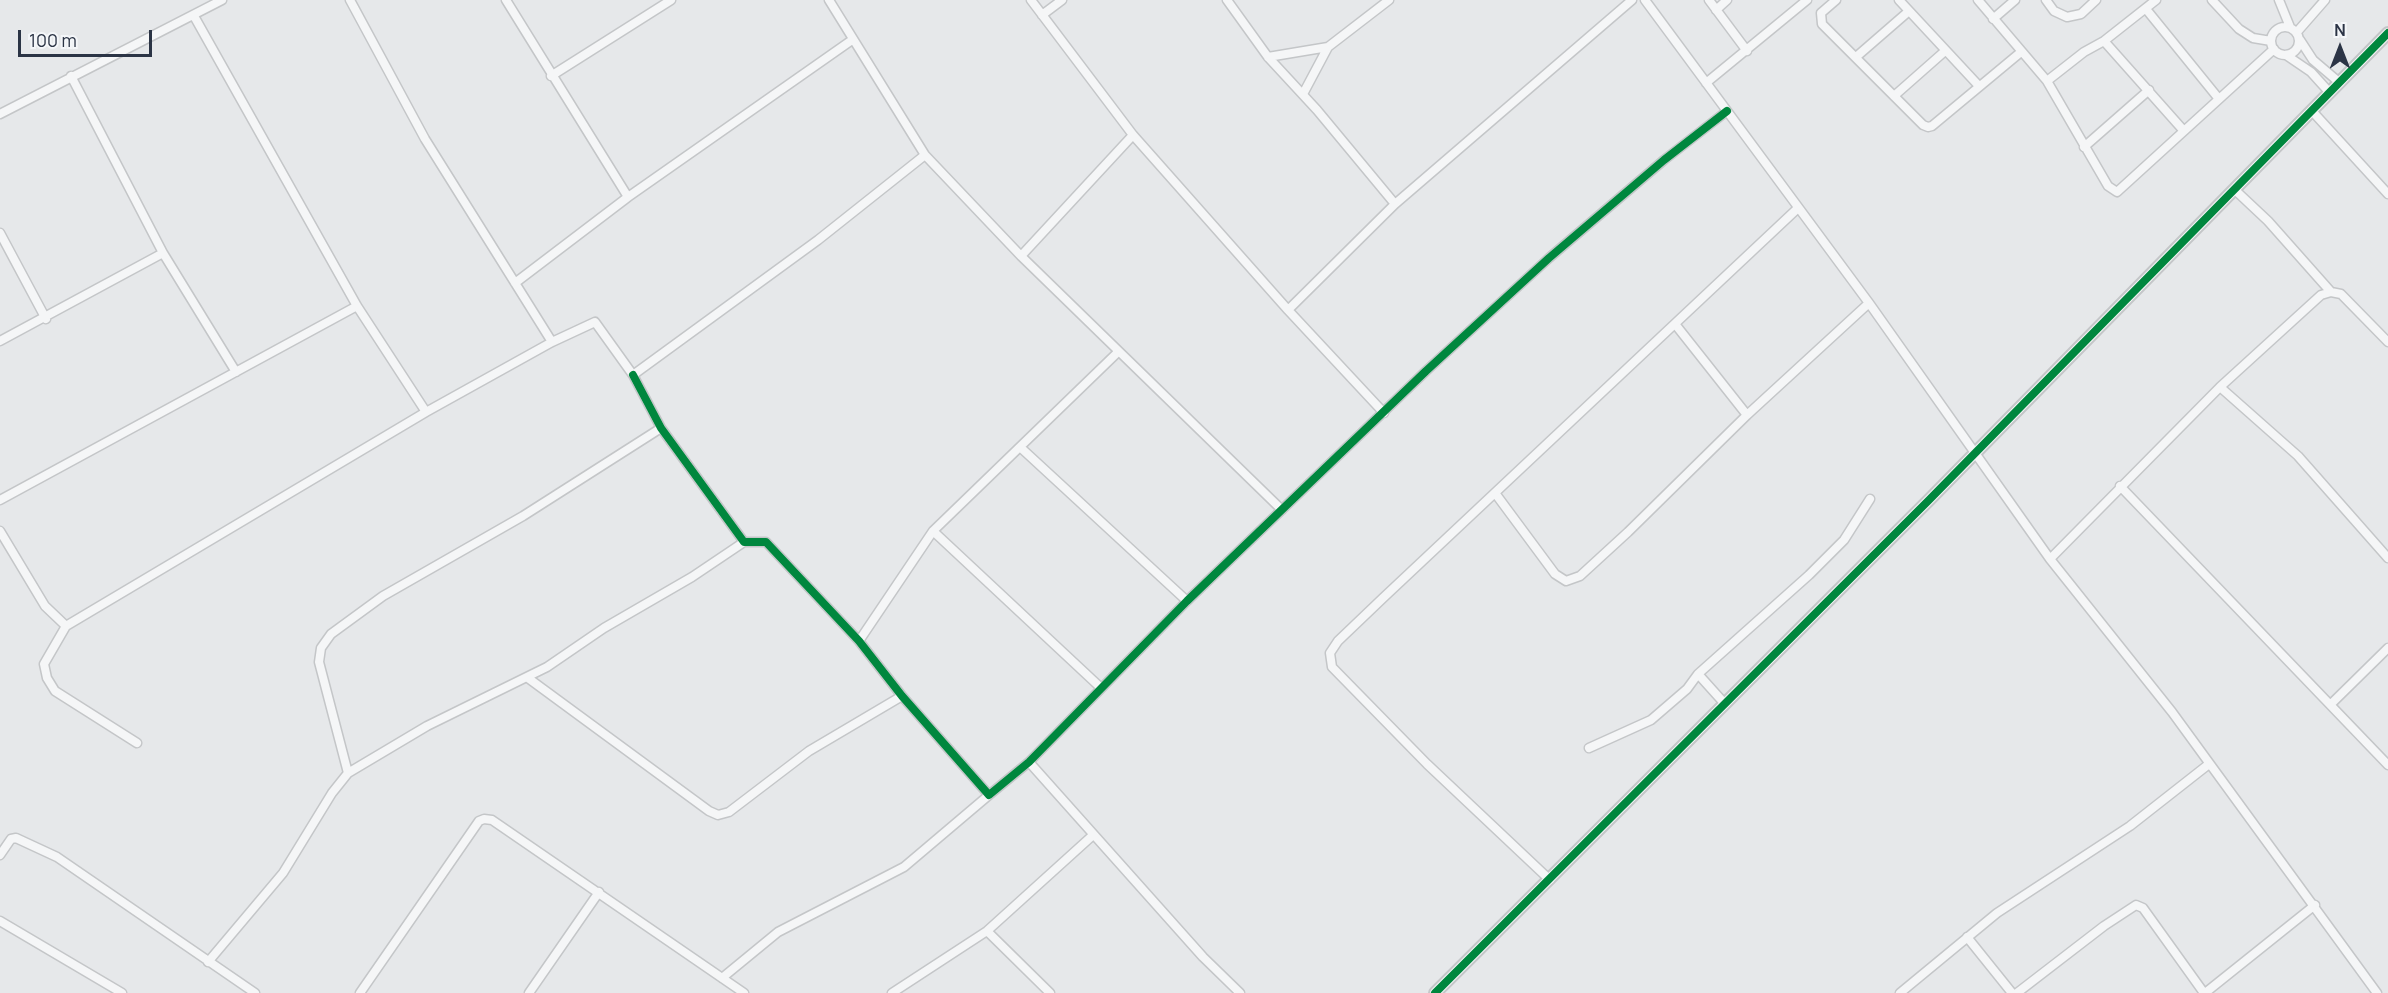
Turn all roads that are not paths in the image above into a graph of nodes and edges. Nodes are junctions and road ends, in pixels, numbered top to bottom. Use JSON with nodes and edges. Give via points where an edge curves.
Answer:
{"nodes":[{"id":1,"x":222,"y":0,"type":"edge"},
{"id":2,"x":350,"y":0,"type":"edge"},
{"id":3,"x":506,"y":0,"type":"edge"},
{"id":4,"x":671,"y":0,"type":"edge"},
{"id":5,"x":829,"y":0,"type":"edge"},
{"id":6,"x":1031,"y":0,"type":"edge"},
{"id":7,"x":1062,"y":0,"type":"edge"},
{"id":8,"x":1227,"y":0,"type":"edge"},
{"id":9,"x":1389,"y":0,"type":"edge"},
{"id":10,"x":1632,"y":0,"type":"edge"},
{"id":11,"x":1645,"y":0,"type":"edge"},
{"id":12,"x":1709,"y":0,"type":"edge"},
{"id":13,"x":1727,"y":0,"type":"edge"},
{"id":14,"x":1807,"y":0,"type":"edge"},
{"id":15,"x":1836,"y":0,"type":"edge"},
{"id":16,"x":1899,"y":0,"type":"edge"},
{"id":17,"x":1978,"y":0,"type":"edge"},
{"id":18,"x":2015,"y":0,"type":"edge"},
{"id":19,"x":2046,"y":0,"type":"edge"},
{"id":20,"x":2096,"y":0,"type":"edge"},
{"id":21,"x":2156,"y":0,"type":"edge"},
{"id":22,"x":2212,"y":0,"type":"edge"},
{"id":23,"x":2279,"y":0,"type":"edge"},
{"id":24,"x":2325,"y":0,"type":"edge"},
{"id":25,"x":2146,"y":9,"type":"junction"},
{"id":26,"x":1716,"y":10,"type":"junction"},
{"id":27,"x":1909,"y":11,"type":"junction"},
{"id":28,"x":1042,"y":15,"type":"junction"},
{"id":29,"x":194,"y":16,"type":"junction"},
{"id":30,"x":1993,"y":19,"type":"junction"},
{"id":31,"x":2296,"y":33,"type":"junction"},
{"id":32,"x":2388,"y":33,"type":"edge"},
{"id":33,"x":852,"y":40,"type":"junction"},
{"id":34,"x":2104,"y":41,"type":"junction"},
{"id":35,"x":2272,"y":45,"type":"junction"},
{"id":36,"x":1328,"y":47,"type":"junction"},
{"id":37,"x":1747,"y":51,"type":"junction"},
{"id":38,"x":1945,"y":51,"type":"junction"},
{"id":39,"x":2020,"y":52,"type":"junction"},
{"id":40,"x":2286,"y":55,"type":"junction"},
{"id":41,"x":1268,"y":57,"type":"junction"},
{"id":42,"x":1856,"y":57,"type":"junction"},
{"id":43,"x":71,"y":76,"type":"junction"},
{"id":44,"x":551,"y":76,"type":"junction"},
{"id":45,"x":2046,"y":81,"type":"junction"},
{"id":46,"x":1706,"y":83,"type":"junction"},
{"id":47,"x":2340,"y":83,"type":"junction"},
{"id":48,"x":1979,"y":86,"type":"junction"},
{"id":49,"x":2149,"y":90,"type":"junction"},
{"id":50,"x":2330,"y":93,"type":"junction"},
{"id":51,"x":1304,"y":94,"type":"junction"},
{"id":52,"x":1894,"y":96,"type":"junction"},
{"id":53,"x":2219,"y":99,"type":"junction"},
{"id":54,"x":1727,"y":111,"type":"junction"},
{"id":55,"x":2312,"y":111,"type":"junction"},
{"id":56,"x":0,"y":114,"type":"edge"},
{"id":57,"x":2184,"y":131,"type":"junction"},
{"id":58,"x":1132,"y":135,"type":"junction"},
{"id":59,"x":2084,"y":147,"type":"junction"},
{"id":60,"x":926,"y":155,"type":"junction"},
{"id":61,"x":2235,"y":189,"type":"junction"},
{"id":62,"x":2388,"y":194,"type":"edge"},
{"id":63,"x":628,"y":197,"type":"junction"},
{"id":64,"x":1395,"y":204,"type":"junction"},
{"id":65,"x":1798,"y":208,"type":"junction"},
{"id":66,"x":0,"y":233,"type":"edge"},
{"id":67,"x":163,"y":254,"type":"junction"},
{"id":68,"x":1021,"y":256,"type":"junction"},
{"id":69,"x":515,"y":283,"type":"junction"},
{"id":70,"x":2331,"y":292,"type":"junction"},
{"id":71,"x":1869,"y":303,"type":"junction"},
{"id":72,"x":357,"y":306,"type":"junction"},
{"id":73,"x":1288,"y":310,"type":"junction"},
{"id":74,"x":46,"y":318,"type":"junction"},
{"id":75,"x":1675,"y":324,"type":"junction"},
{"id":76,"x":0,"y":342,"type":"edge"},
{"id":77,"x":552,"y":342,"type":"junction"},
{"id":78,"x":2388,"y":342,"type":"edge"},
{"id":79,"x":1118,"y":352,"type":"junction"},
{"id":80,"x":236,"y":372,"type":"junction"},
{"id":81,"x":633,"y":375,"type":"junction"},
{"id":82,"x":2220,"y":387,"type":"junction"},
{"id":83,"x":426,"y":412,"type":"junction"},
{"id":84,"x":1384,"y":413,"type":"junction"},
{"id":85,"x":1747,"y":415,"type":"junction"},
{"id":86,"x":661,"y":428,"type":"junction"},
{"id":87,"x":1020,"y":447,"type":"junction"},
{"id":88,"x":1976,"y":453,"type":"junction"},
{"id":89,"x":2120,"y":486,"type":"junction"},
{"id":90,"x":1495,"y":493,"type":"junction"},
{"id":91,"x":1870,"y":499,"type":"dead end"},
{"id":92,"x":0,"y":500,"type":"edge"},
{"id":93,"x":1282,"y":510,"type":"junction"},
{"id":94,"x":0,"y":531,"type":"edge"},
{"id":95,"x":933,"y":531,"type":"junction"},
{"id":96,"x":744,"y":542,"type":"junction"},
{"id":97,"x":2388,"y":558,"type":"edge"},
{"id":98,"x":2050,"y":559,"type":"junction"},
{"id":99,"x":1187,"y":601,"type":"junction"},
{"id":100,"x":66,"y":626,"type":"junction"},
{"id":101,"x":859,"y":641,"type":"junction"},
{"id":102,"x":2388,"y":648,"type":"edge"},
{"id":103,"x":1698,"y":674,"type":"junction"},
{"id":104,"x":528,"y":678,"type":"junction"},
{"id":105,"x":1100,"y":687,"type":"junction"},
{"id":106,"x":902,"y":696,"type":"junction"},
{"id":107,"x":1725,"y":704,"type":"junction"},
{"id":108,"x":2331,"y":704,"type":"junction"},
{"id":109,"x":137,"y":743,"type":"dead end"},
{"id":110,"x":1589,"y":748,"type":"dead end"},
{"id":111,"x":1029,"y":762,"type":"junction"},
{"id":112,"x":2209,"y":764,"type":"junction"},
{"id":113,"x":2388,"y":765,"type":"edge"},
{"id":114,"x":348,"y":773,"type":"junction"},
{"id":115,"x":989,"y":795,"type":"junction"},
{"id":116,"x":1092,"y":836,"type":"junction"},
{"id":117,"x":0,"y":855,"type":"edge"},
{"id":118,"x":1550,"y":880,"type":"junction"},
{"id":119,"x":598,"y":892,"type":"junction"},
{"id":120,"x":2314,"y":905,"type":"junction"},
{"id":121,"x":0,"y":921,"type":"edge"},
{"id":122,"x":987,"y":931,"type":"junction"},
{"id":123,"x":1967,"y":937,"type":"junction"},
{"id":124,"x":208,"y":962,"type":"junction"},
{"id":125,"x":722,"y":978,"type":"junction"},
{"id":126,"x":897,"y":991,"type":"edge"},
{"id":127,"x":122,"y":993,"type":"edge"},
{"id":128,"x":255,"y":993,"type":"edge"},
{"id":129,"x":360,"y":993,"type":"edge"},
{"id":130,"x":529,"y":993,"type":"edge"},
{"id":131,"x":744,"y":993,"type":"edge"},
{"id":132,"x":1050,"y":993,"type":"edge"},
{"id":133,"x":1240,"y":993,"type":"edge"},
{"id":134,"x":1435,"y":993,"type":"edge"},
{"id":135,"x":1900,"y":993,"type":"edge"},
{"id":136,"x":2012,"y":993,"type":"edge"},
{"id":137,"x":2017,"y":993,"type":"edge"},
{"id":138,"x":2205,"y":993,"type":"edge"},
{"id":139,"x":2377,"y":993,"type":"edge"}],
"edges":[{"from":1,"to":29,"type":"street"},
{"from":2,"to":69,"type":"street","via":[[425,139]]},
{"from":3,"to":44,"type":"street"},
{"from":4,"to":44,"type":"street"},
{"from":5,"to":33,"type":"street"},
{"from":6,"to":28,"type":"street"},
{"from":7,"to":28,"type":"street"},
{"from":8,"to":41,"type":"street"},
{"from":9,"to":36,"type":"street"},
{"from":10,"to":64,"type":"street"},
{"from":11,"to":46,"type":"street"},
{"from":12,"to":26,"type":"street"},
{"from":13,"to":26,"type":"street"},
{"from":14,"to":37,"type":"street"},
{"from":15,"to":42,"type":"street","via":[[1821,13],[1822,24]]},
{"from":16,"to":27,"type":"street"},
{"from":17,"to":30,"type":"street"},
{"from":18,"to":30,"type":"street"},
{"from":19,"to":20,"type":"street","via":[[2054,11],[2067,17],[2081,14]]},
{"from":21,"to":25,"type":"street"},
{"from":22,"to":35,"type":"street","via":[[2239,29]]},
{"from":23,"to":31,"type":"street"},
{"from":24,"to":31,"type":"street"},
{"from":25,"to":34,"type":"street"},
{"from":25,"to":53,"type":"street"},
{"from":26,"to":37,"type":"street"},
{"from":27,"to":38,"type":"street"},
{"from":27,"to":42,"type":"street"},
{"from":28,"to":58,"type":"street"},
{"from":29,"to":43,"type":"street"},
{"from":29,"to":72,"type":"street"},
{"from":30,"to":39,"type":"street"},
{"from":31,"to":35,"type":"street","via":[[2281,27],[2273,32]]},
{"from":31,"to":40,"type":"street","via":[[2298,48]]},
{"from":31,"to":47,"type":"street","via":[[2313,60]]},
{"from":32,"to":47,"type":"street"},
{"from":33,"to":60,"type":"street"},
{"from":33,"to":63,"type":"street"},
{"from":34,"to":45,"type":"street"},
{"from":34,"to":49,"type":"street"},
{"from":35,"to":40,"type":"street"},
{"from":35,"to":53,"type":"street"},
{"from":36,"to":41,"type":"street"},
{"from":36,"to":51,"type":"street"},
{"from":37,"to":46,"type":"street"},
{"from":38,"to":48,"type":"street"},
{"from":38,"to":52,"type":"street"},
{"from":39,"to":45,"type":"street"},
{"from":39,"to":48,"type":"street"},
{"from":40,"to":50,"type":"street","via":[[2311,72]]},
{"from":41,"to":51,"type":"street"},
{"from":42,"to":52,"type":"street"},
{"from":43,"to":56,"type":"street"},
{"from":43,"to":67,"type":"street"},
{"from":44,"to":63,"type":"street"},
{"from":45,"to":59,"type":"street"},
{"from":46,"to":54,"type":"street"},
{"from":47,"to":50,"type":"street"},
{"from":48,"to":52,"type":"street","via":[[1928,127]]},
{"from":49,"to":57,"type":"street"},
{"from":49,"to":59,"type":"street"},
{"from":50,"to":55,"type":"street"},
{"from":51,"to":64,"type":"street"},
{"from":53,"to":57,"type":"street"},
{"from":54,"to":65,"type":"street"},
{"from":54,"to":84,"type":"street","via":[[1549,258]]},
{"from":55,"to":61,"type":"street"},
{"from":55,"to":62,"type":"street"},
{"from":57,"to":59,"type":"street","via":[[2117,192],[2108,186]]},
{"from":58,"to":68,"type":"street"},
{"from":58,"to":73,"type":"street"},
{"from":60,"to":68,"type":"street"},
{"from":60,"to":81,"type":"street","via":[[818,240]]},
{"from":61,"to":70,"type":"street"},
{"from":61,"to":88,"type":"street"},
{"from":63,"to":69,"type":"street"},
{"from":64,"to":73,"type":"street"},
{"from":65,"to":71,"type":"street"},
{"from":65,"to":75,"type":"street"},
{"from":66,"to":74,"type":"street"},
{"from":67,"to":74,"type":"street"},
{"from":67,"to":80,"type":"street"},
{"from":68,"to":79,"type":"street"},
{"from":69,"to":77,"type":"street"},
{"from":70,"to":78,"type":"street","via":[[2341,294]]},
{"from":70,"to":82,"type":"street","via":[[2321,295]]},
{"from":71,"to":85,"type":"street"},
{"from":71,"to":88,"type":"street"},
{"from":72,"to":80,"type":"street"},
{"from":72,"to":83,"type":"street"},
{"from":73,"to":84,"type":"street"},
{"from":74,"to":76,"type":"street"},
{"from":75,"to":85,"type":"street"},
{"from":75,"to":90,"type":"street"},
{"from":77,"to":81,"type":"street","via":[[596,322]]},
{"from":77,"to":83,"type":"street"},
{"from":79,"to":87,"type":"street"},
{"from":79,"to":93,"type":"street"},
{"from":80,"to":92,"type":"street"},
{"from":81,"to":86,"type":"street"},
{"from":82,"to":89,"type":"street"},
{"from":82,"to":97,"type":"street","via":[[2298,456]]},
{"from":83,"to":100,"type":"street"},
{"from":84,"to":93,"type":"street"},
{"from":85,"to":90,"type":"street","via":[[1628,532],[1580,576],[1566,581],[1555,574]]},
{"from":86,"to":96,"type":"street"},
{"from":86,"to":114,"type":"street","via":[[524,516],[383,596],[331,633],[321,648],[319,662]]},
{"from":87,"to":95,"type":"street"},
{"from":87,"to":99,"type":"street"},
{"from":88,"to":98,"type":"street"},
{"from":88,"to":107,"type":"street"},
{"from":89,"to":98,"type":"street"},
{"from":89,"to":108,"type":"street"},
{"from":90,"to":118,"type":"street","via":[[1338,641],[1329,660],[1427,764]]},
{"from":91,"to":103,"type":"street","via":[[1844,540]]},
{"from":93,"to":99,"type":"street"},
{"from":94,"to":100,"type":"street","via":[[45,606]]},
{"from":95,"to":101,"type":"street"},
{"from":95,"to":105,"type":"street"},
{"from":96,"to":101,"type":"street","via":[[766,542]]},
{"from":96,"to":104,"type":"street"},
{"from":98,"to":112,"type":"street"},
{"from":99,"to":105,"type":"street"},
{"from":100,"to":109,"type":"street","via":[[44,664],[46,678],[56,691]]},
{"from":101,"to":106,"type":"street"},
{"from":102,"to":108,"type":"street"},
{"from":103,"to":107,"type":"street"},
{"from":103,"to":110,"type":"street","via":[[1687,689],[1651,720]]},
{"from":104,"to":106,"type":"street","via":[[718,815],[729,812],[809,752]]},
{"from":104,"to":114,"type":"street","via":[[427,726]]},
{"from":105,"to":111,"type":"street"},
{"from":106,"to":115,"type":"street"},
{"from":107,"to":118,"type":"street"},
{"from":108,"to":113,"type":"street"},
{"from":111,"to":115,"type":"street"},
{"from":111,"to":116,"type":"street"},
{"from":112,"to":120,"type":"street"},
{"from":112,"to":123,"type":"street","via":[[2130,826]]},
{"from":114,"to":124,"type":"street","via":[[283,873]]},
{"from":115,"to":125,"type":"street","via":[[904,867],[778,932]]},
{"from":116,"to":122,"type":"street"},
{"from":116,"to":133,"type":"street"},
{"from":117,"to":124,"type":"street","via":[[11,839],[37,847],[110,892]]},
{"from":118,"to":134,"type":"street"},
{"from":119,"to":125,"type":"street"},
{"from":119,"to":129,"type":"street","via":[[492,820],[480,821]]},
{"from":119,"to":130,"type":"street"},
{"from":120,"to":138,"type":"street"},
{"from":120,"to":139,"type":"street"},
{"from":121,"to":127,"type":"street"},
{"from":122,"to":126,"type":"street"},
{"from":122,"to":132,"type":"street"},
{"from":123,"to":135,"type":"street"},
{"from":123,"to":136,"type":"street"},
{"from":124,"to":128,"type":"street"},
{"from":125,"to":131,"type":"street"},
{"from":137,"to":138,"type":"street","via":[[2136,905],[2143,908]]}]}
